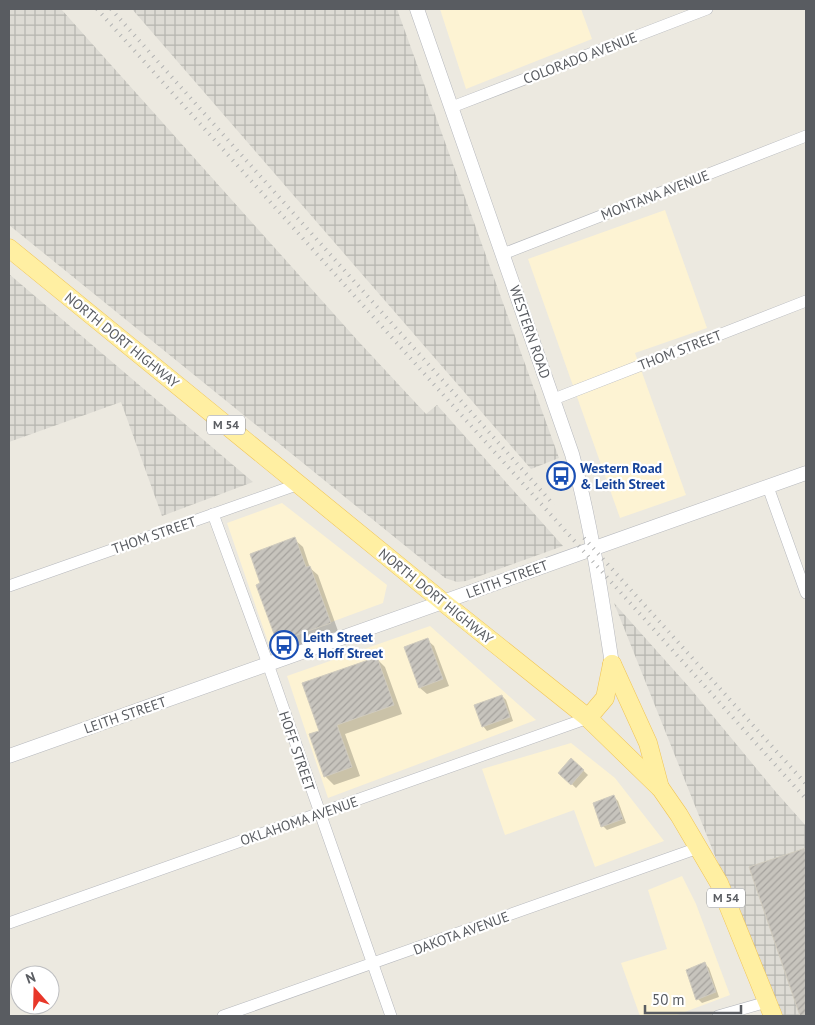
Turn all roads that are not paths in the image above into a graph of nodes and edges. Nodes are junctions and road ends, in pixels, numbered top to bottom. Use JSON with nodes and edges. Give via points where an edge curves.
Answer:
{"nodes":[{"id":1,"x":417,"y":9,"type":"edge"},
{"id":2,"x":707,"y":9,"type":"edge"},
{"id":3,"x":452,"y":107,"type":"junction"},
{"id":4,"x":806,"y":136,"type":"edge"},
{"id":5,"x":9,"y":248,"type":"edge"},
{"id":6,"x":503,"y":254,"type":"junction"},
{"id":7,"x":806,"y":301,"type":"edge"},
{"id":8,"x":554,"y":399,"type":"junction"},
{"id":9,"x":806,"y":473,"type":"edge"},
{"id":10,"x":298,"y":484,"type":"junction"},
{"id":11,"x":768,"y":487,"type":"junction"},
{"id":12,"x":213,"y":514,"type":"junction"},
{"id":13,"x":593,"y":548,"type":"junction"},
{"id":14,"x":9,"y":586,"type":"edge"},
{"id":15,"x":806,"y":593,"type":"edge"},
{"id":16,"x":443,"y":602,"type":"junction"},
{"id":17,"x":268,"y":664,"type":"junction"},
{"id":18,"x":612,"y":664,"type":"junction"},
{"id":19,"x":588,"y":718,"type":"junction"},
{"id":20,"x":9,"y":756,"type":"edge"},
{"id":21,"x":661,"y":789,"type":"junction"},
{"id":22,"x":319,"y":814,"type":"junction"},
{"id":23,"x":698,"y":848,"type":"junction"},
{"id":24,"x":9,"y":923,"type":"edge"},
{"id":25,"x":372,"y":964,"type":"junction"},
{"id":26,"x":770,"y":1009,"type":"edge"},
{"id":27,"x":223,"y":1016,"type":"edge"},
{"id":28,"x":391,"y":1016,"type":"edge"},
{"id":29,"x":718,"y":1016,"type":"edge"}],
"edges":[{"from":1,"to":3,"type":"street","name":"WESTERN ROAD"},
{"from":2,"to":3,"type":"street","name":"COLORADO AVENUE"},
{"from":3,"to":6,"type":"street","name":"WESTERN ROAD"},
{"from":4,"to":6,"type":"street","name":"MONTANA AVENUE"},
{"from":5,"to":10,"type":"main road","name":"NORTH DORT HIGHWAY","number":"M 54"},
{"from":6,"to":8,"type":"street","name":"WESTERN ROAD"},
{"from":7,"to":8,"type":"street","name":"THOM STREET"},
{"from":8,"to":13,"type":"street","name":"WESTERN ROAD","via":[[577,474]]},
{"from":9,"to":11,"type":"street","name":"LEITH STREET"},
{"from":10,"to":12,"type":"street","name":"THOM STREET"},
{"from":10,"to":16,"type":"main road","name":"NORTH DORT HIGHWAY","number":"M 54"},
{"from":11,"to":13,"type":"street","name":"LEITH STREET"},
{"from":11,"to":15,"type":"street"},
{"from":12,"to":14,"type":"street","name":"THOM STREET"},
{"from":12,"to":17,"type":"street","name":"HOFF STREET"},
{"from":13,"to":16,"type":"street","name":"LEITH STREET"},
{"from":13,"to":18,"type":"street","name":"WESTERN ROAD"},
{"from":16,"to":17,"type":"street","name":"LEITH STREET"},
{"from":16,"to":19,"type":"main road","name":"NORTH DORT HIGHWAY","number":"M 54"},
{"from":17,"to":20,"type":"street","name":"LEITH STREET"},
{"from":17,"to":22,"type":"street","name":"HOFF STREET"},
{"from":18,"to":19,"type":"main road","via":[[605,698]]},
{"from":18,"to":21,"type":"main road","via":[[648,742]]},
{"from":19,"to":21,"type":"main road","name":"NORTH DORT HIGHWAY","number":"M 54"},
{"from":19,"to":22,"type":"street","name":"OKLAHOMA AVENUE"},
{"from":21,"to":23,"type":"main road","name":"NORTH DORT HIGHWAY","number":"M 54"},
{"from":22,"to":24,"type":"street","name":"OKLAHOMA AVENUE"},
{"from":22,"to":25,"type":"street","name":"HOFF STREET"},
{"from":23,"to":25,"type":"street","name":"DAKOTA AVENUE"},
{"from":23,"to":26,"type":"main road","name":"NORTH DORT HIGHWAY","number":"M 54","via":[[719,883]]},
{"from":25,"to":27,"type":"street","name":"DAKOTA AVENUE"},
{"from":25,"to":28,"type":"street","name":"HOFF STREET"},
{"from":26,"to":29,"type":"street"}]}
